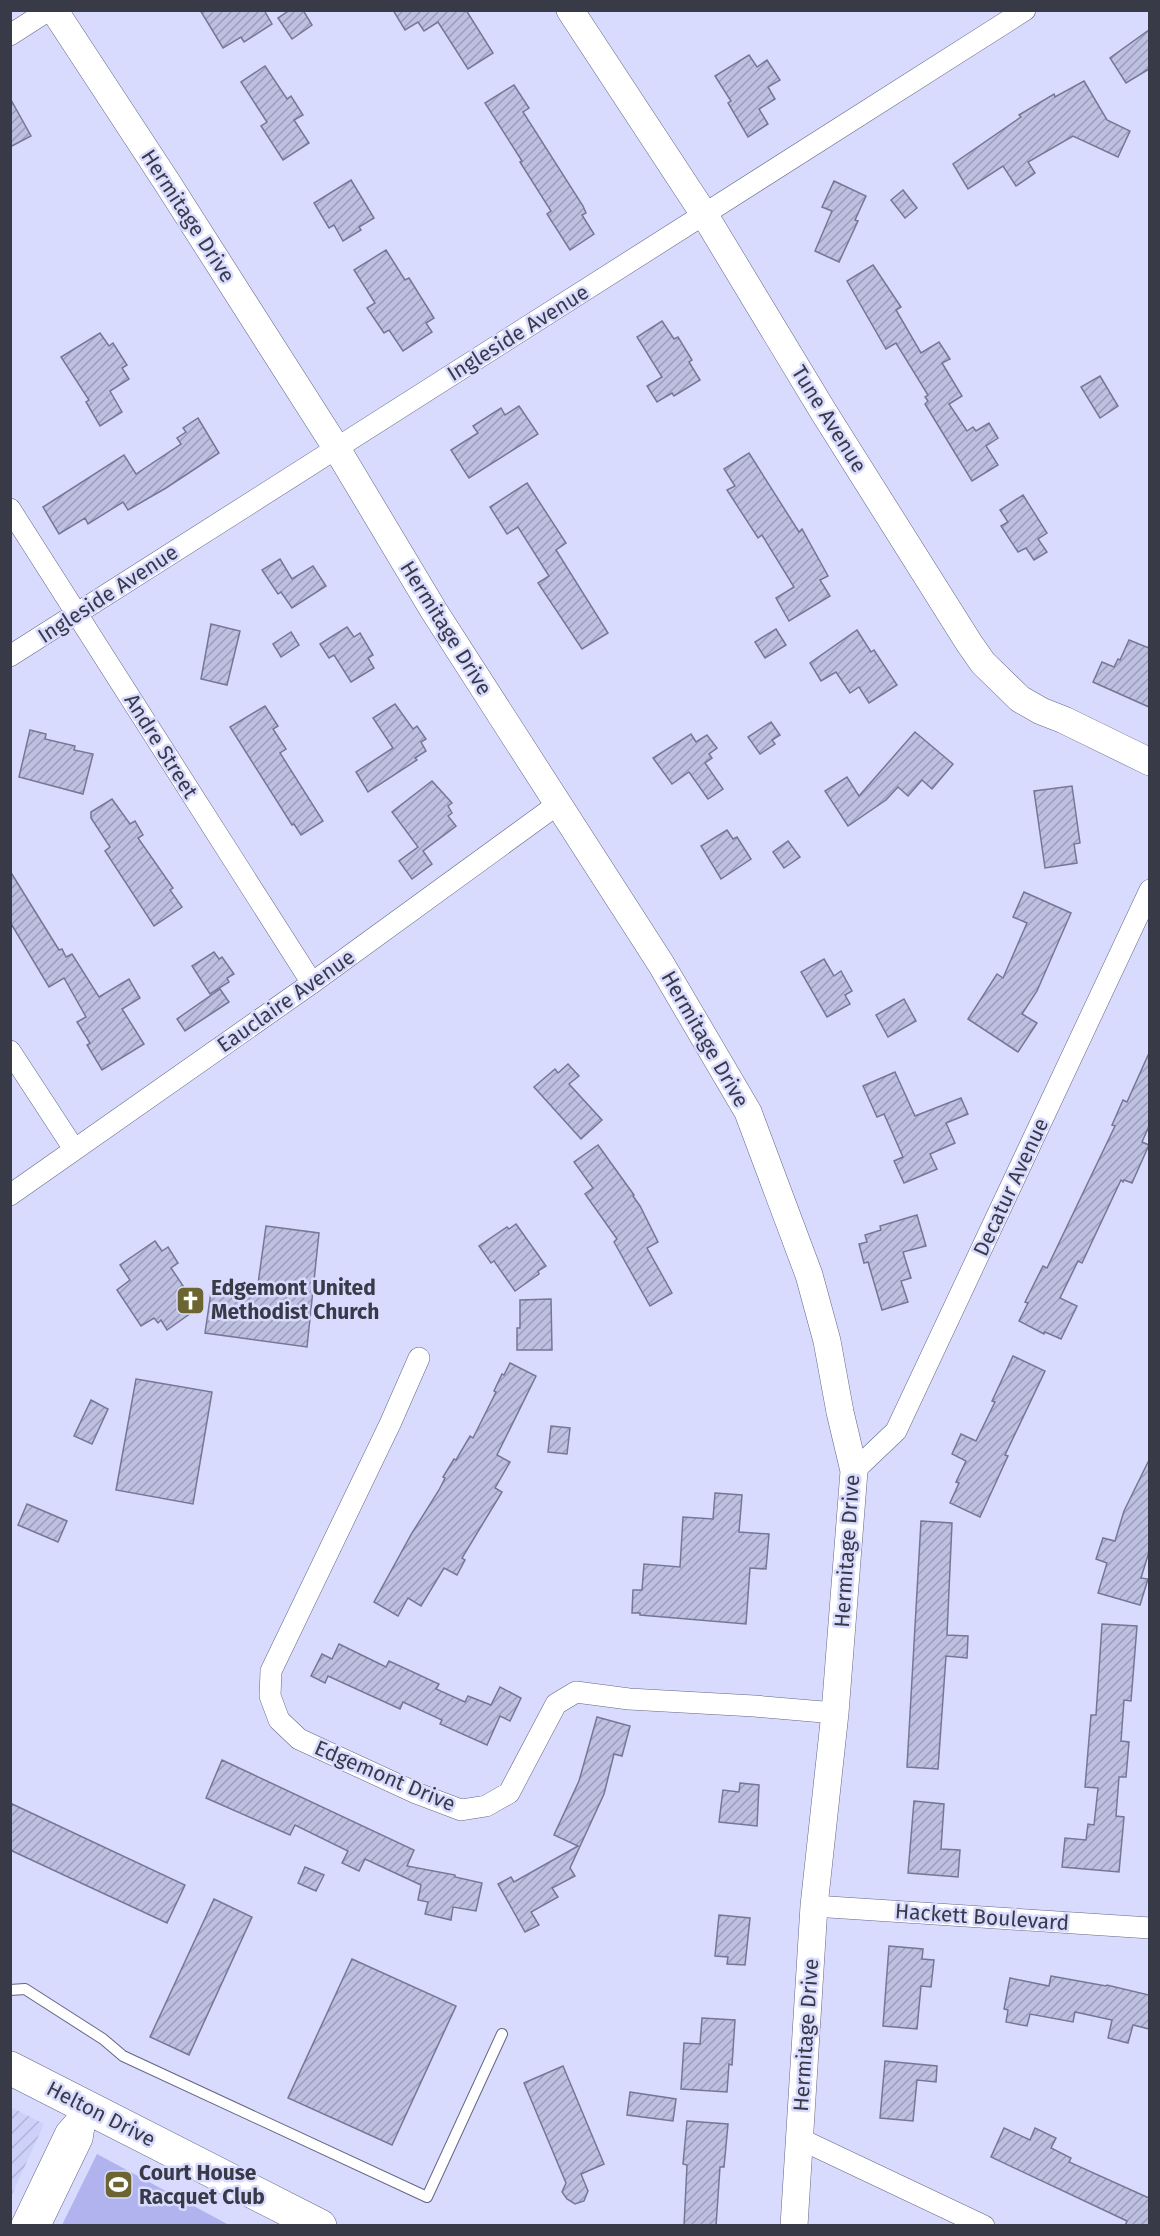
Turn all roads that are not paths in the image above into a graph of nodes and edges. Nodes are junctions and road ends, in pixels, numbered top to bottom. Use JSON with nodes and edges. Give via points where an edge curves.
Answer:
{"nodes":[{"id":1,"x":52,"y":10,"type":"edge"},
{"id":2,"x":570,"y":10,"type":"edge"},
{"id":3,"x":1025,"y":10,"type":"edge"},
{"id":4,"x":10,"y":35,"type":"edge"},
{"id":5,"x":704,"y":214,"type":"junction"},
{"id":6,"x":336,"y":448,"type":"junction"},
{"id":7,"x":10,"y":509,"type":"edge"},
{"id":8,"x":77,"y":614,"type":"junction"},
{"id":9,"x":10,"y":656,"type":"edge"},
{"id":10,"x":1149,"y":762,"type":"edge"},
{"id":11,"x":558,"y":804,"type":"junction"},
{"id":12,"x":1149,"y":890,"type":"edge"},
{"id":13,"x":312,"y":983,"type":"junction"},
{"id":14,"x":10,"y":1051,"type":"edge"},
{"id":15,"x":74,"y":1149,"type":"junction"},
{"id":16,"x":10,"y":1195,"type":"edge"},
{"id":17,"x":419,"y":1358,"type":"dead end"},
{"id":18,"x":854,"y":1471,"type":"junction"},
{"id":19,"x":836,"y":1713,"type":"junction"},
{"id":20,"x":814,"y":1906,"type":"junction"},
{"id":21,"x":1149,"y":1928,"type":"edge"},
{"id":22,"x":10,"y":1989,"type":"edge"},
{"id":23,"x":502,"y":2034,"type":"dead end"},
{"id":24,"x":10,"y":2068,"type":"edge"},
{"id":25,"x":87,"y":2108,"type":"junction"},
{"id":26,"x":798,"y":2139,"type":"junction"},
{"id":27,"x":21,"y":2226,"type":"edge"},
{"id":28,"x":40,"y":2226,"type":"edge"},
{"id":29,"x":320,"y":2226,"type":"edge"},
{"id":30,"x":794,"y":2226,"type":"edge"},
{"id":31,"x":984,"y":2226,"type":"edge"}],
"edges":[{"from":1,"to":4,"type":"street"},
{"from":1,"to":6,"type":"street","name":"Hermitage Drive"},
{"from":2,"to":5,"type":"street","name":"Tune Avenue"},
{"from":3,"to":5,"type":"street","name":"Ingleside Avenue"},
{"from":5,"to":6,"type":"street","name":"Ingleside Avenue"},
{"from":5,"to":10,"type":"street","name":"Tune Avenue","via":[[983,663],[1020,699]]},
{"from":6,"to":8,"type":"street","name":"Ingleside Avenue"},
{"from":6,"to":11,"type":"street","name":"Hermitage Drive"},
{"from":7,"to":8,"type":"street","name":"Andre Street"},
{"from":8,"to":9,"type":"street","name":"Ingleside Avenue"},
{"from":8,"to":13,"type":"street","name":"Andre Street"},
{"from":11,"to":13,"type":"street","name":"Eauclaire Avenue"},
{"from":11,"to":18,"type":"street","name":"Hermitage Drive","via":[[661,964],[748,1112],[810,1275]]},
{"from":12,"to":18,"type":"street","name":"Decatur Avenue","via":[[896,1431]]},
{"from":13,"to":15,"type":"street","name":"Eauclaire Avenue"},
{"from":14,"to":15,"type":"street"},
{"from":15,"to":16,"type":"street","name":"Eauclaire Avenue"},
{"from":17,"to":19,"type":"street","name":"Edgemont Drive","via":[[272,1671],[270,1696],[279,1720],[299,1739],[461,1810],[486,1806],[509,1793],[556,1704],[576,1692]]},
{"from":18,"to":19,"type":"street","name":"Hermitage Drive"},
{"from":19,"to":20,"type":"street","name":"Hermitage Drive"},
{"from":20,"to":21,"type":"street","name":"Hackett Boulevard"},
{"from":20,"to":26,"type":"street","name":"Hermitage Drive"},
{"from":22,"to":23,"type":"lane","via":[[25,1989],[123,2056],[427,2197]]},
{"from":24,"to":25,"type":"main road","name":"Helton Drive"},
{"from":25,"to":27,"type":"street","via":[[66,2132]]},
{"from":25,"to":28,"type":"street","via":[[81,2139]]},
{"from":25,"to":29,"type":"main road","name":"Helton Drive"},
{"from":26,"to":30,"type":"street","name":"Hermitage Drive"},
{"from":26,"to":31,"type":"street"}]}
